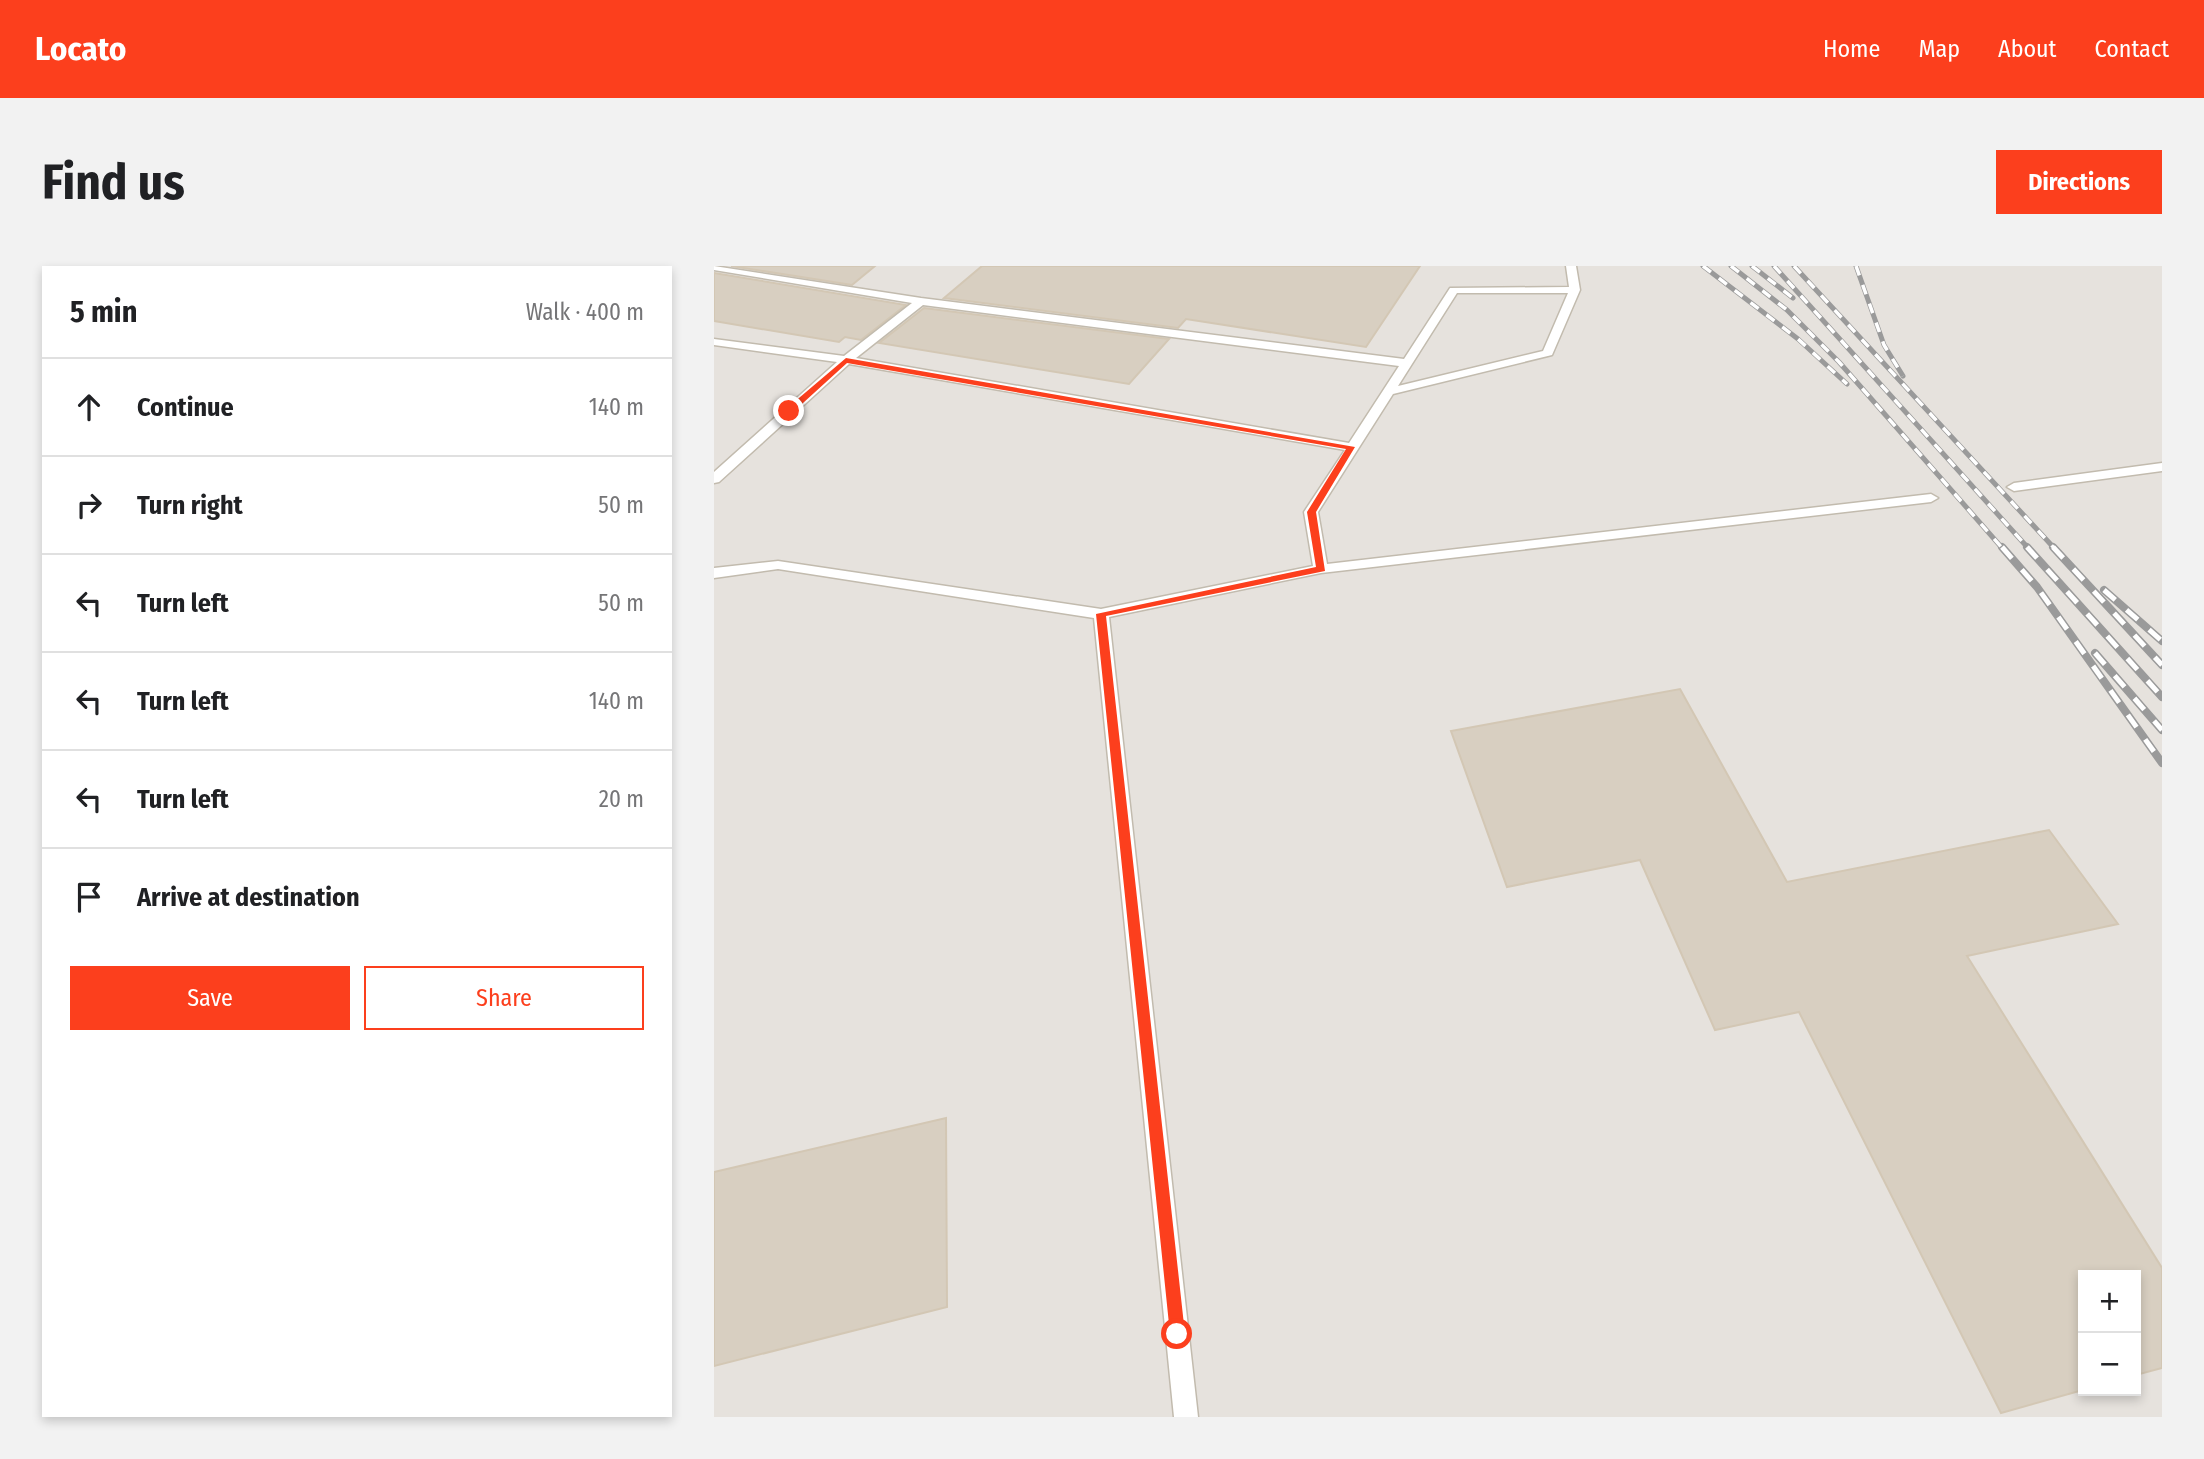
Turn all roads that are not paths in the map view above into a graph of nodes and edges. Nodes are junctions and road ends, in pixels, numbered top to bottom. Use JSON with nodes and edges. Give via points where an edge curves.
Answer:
{"nodes":[{"id":1,"x":1571,"y":266,"type":"edge"},
{"id":2,"x":714,"y":267,"type":"edge"},
{"id":3,"x":1575,"y":290,"type":"junction"},
{"id":4,"x":921,"y":300,"type":"junction"},
{"id":5,"x":714,"y":342,"type":"edge"},
{"id":6,"x":846,"y":360,"type":"junction"},
{"id":7,"x":1406,"y":363,"type":"junction"},
{"id":8,"x":1391,"y":391,"type":"junction"},
{"id":9,"x":1351,"y":447,"type":"junction"},
{"id":10,"x":2162,"y":467,"type":"edge"},
{"id":11,"x":714,"y":479,"type":"edge"},
{"id":12,"x":2014,"y":487,"type":"dead end"},
{"id":13,"x":1931,"y":498,"type":"dead end"},
{"id":14,"x":1321,"y":569,"type":"junction"},
{"id":15,"x":714,"y":573,"type":"edge"},
{"id":16,"x":1101,"y":614,"type":"junction"},
{"id":17,"x":1186,"y":1417,"type":"edge"}],
"edges":[{"from":1,"to":3,"type":"lane"},
{"from":2,"to":4,"type":"lane"},
{"from":3,"to":7,"type":"lane","via":[[1454,290]]},
{"from":3,"to":8,"type":"lane","via":[[1548,352]]},
{"from":4,"to":6,"type":"lane"},
{"from":4,"to":7,"type":"lane"},
{"from":5,"to":6,"type":"lane"},
{"from":6,"to":9,"type":"lane"},
{"from":6,"to":11,"type":"lane"},
{"from":7,"to":8,"type":"lane"},
{"from":8,"to":9,"type":"lane"},
{"from":9,"to":14,"type":"lane","via":[[1311,512]]},
{"from":10,"to":12,"type":"lane"},
{"from":13,"to":14,"type":"lane"},
{"from":14,"to":16,"type":"lane"},
{"from":15,"to":16,"type":"lane","via":[[778,565]]},
{"from":16,"to":17,"type":"lane"}]}
